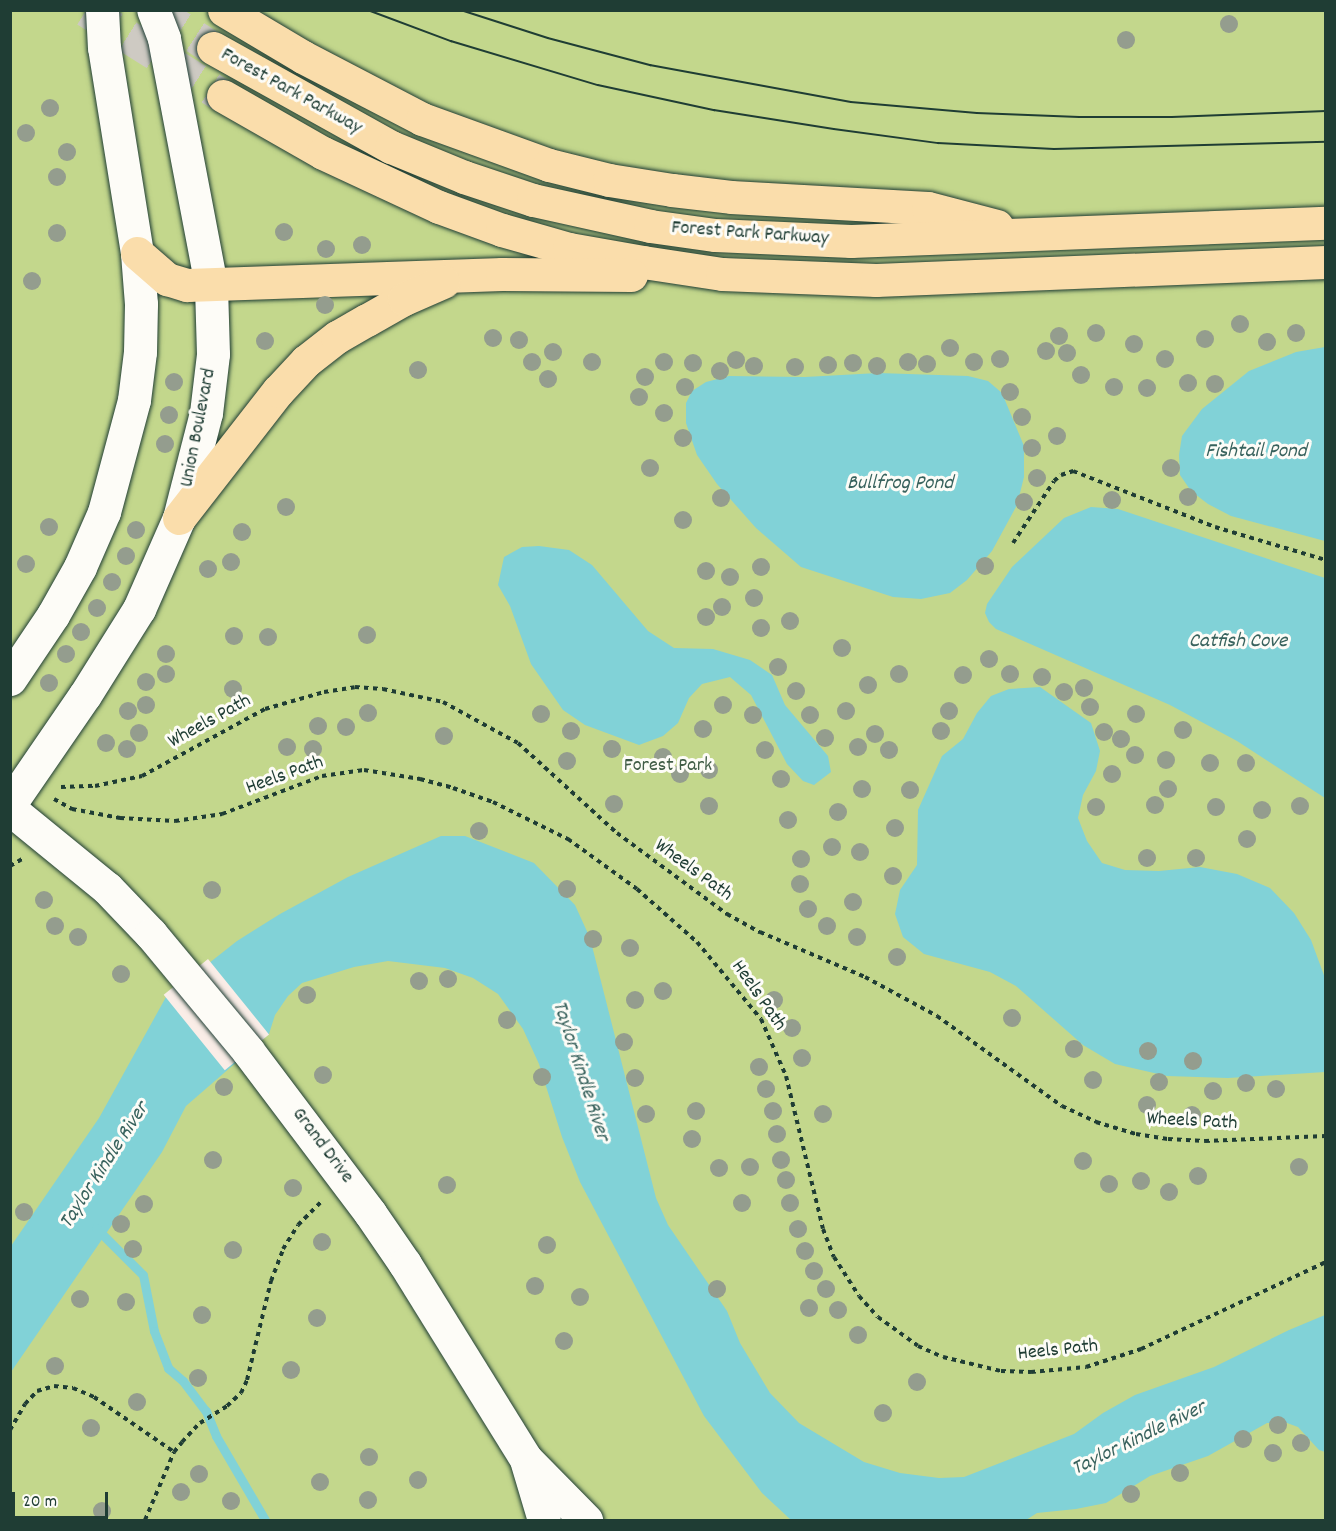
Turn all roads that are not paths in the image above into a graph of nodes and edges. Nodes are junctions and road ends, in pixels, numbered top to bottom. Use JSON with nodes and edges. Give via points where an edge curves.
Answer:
{"nodes":[{"id":1,"x":102,"y":10,"type":"edge"},
{"id":2,"x":153,"y":10,"type":"edge"},
{"id":3,"x":224,"y":10,"type":"edge"},
{"id":4,"x":213,"y":48,"type":"tunnel mouth"},
{"id":5,"x":223,"y":96,"type":"tunnel mouth"},
{"id":6,"x":1326,"y":223,"type":"edge"},
{"id":7,"x":1034,"y":235,"type":"junction"},
{"id":8,"x":137,"y":253,"type":"junction"},
{"id":9,"x":1326,"y":262,"type":"edge"},
{"id":10,"x":722,"y":274,"type":"junction"},
{"id":11,"x":462,"y":275,"type":"junction"},
{"id":12,"x":211,"y":285,"type":"junction"},
{"id":13,"x":178,"y":518,"type":"junction"},
{"id":14,"x":10,"y":679,"type":"edge"},
{"id":15,"x":10,"y":804,"type":"edge"},
{"id":16,"x":10,"y":810,"type":"edge"},
{"id":17,"x":526,"y":1459,"type":"junction"},
{"id":18,"x":544,"y":1521,"type":"edge"},
{"id":19,"x":586,"y":1521,"type":"edge"}],
"edges":[{"from":1,"to":8,"type":"street","via":[[104,48]]},
{"from":2,"to":12,"type":"street","name":"Union Boulevard","via":[[164,38]]},
{"from":3,"to":7,"type":"main road","via":[[312,62],[422,119],[549,165],[609,180],[731,197],[928,208]]},
{"from":4,"to":7,"type":"main road","name":"Forest Park Parkway","via":[[391,147],[464,177],[591,214],[715,235],[794,240]]},
{"from":5,"to":10,"type":"main road","name":"Forest Park Parkway","via":[[333,158],[439,207],[502,230],[568,249]]},
{"from":6,"to":7,"type":"main road","name":"Forest Park Parkway"},
{"from":8,"to":12,"type":"main road","via":[[166,279],[187,285]]},
{"from":8,"to":14,"type":"street","via":[[141,304],[134,400],[104,512],[53,615]]},
{"from":9,"to":10,"type":"main road","name":"Forest Park Parkway","via":[[876,280]]},
{"from":10,"to":11,"type":"main road"},
{"from":11,"to":12,"type":"main road"},
{"from":11,"to":13,"type":"main road","via":[[395,304],[337,337],[306,361]]},
{"from":12,"to":13,"type":"street","name":"Union Boulevard","via":[[213,354],[206,413]]},
{"from":13,"to":15,"type":"street","name":"Union Boulevard","via":[[139,609]]},
{"from":16,"to":17,"type":"street","name":"Grand Drive","via":[[107,888],[248,1051],[394,1247]]},
{"from":17,"to":18,"type":"street"},
{"from":17,"to":19,"type":"street","name":"Grand Drive"}]}
